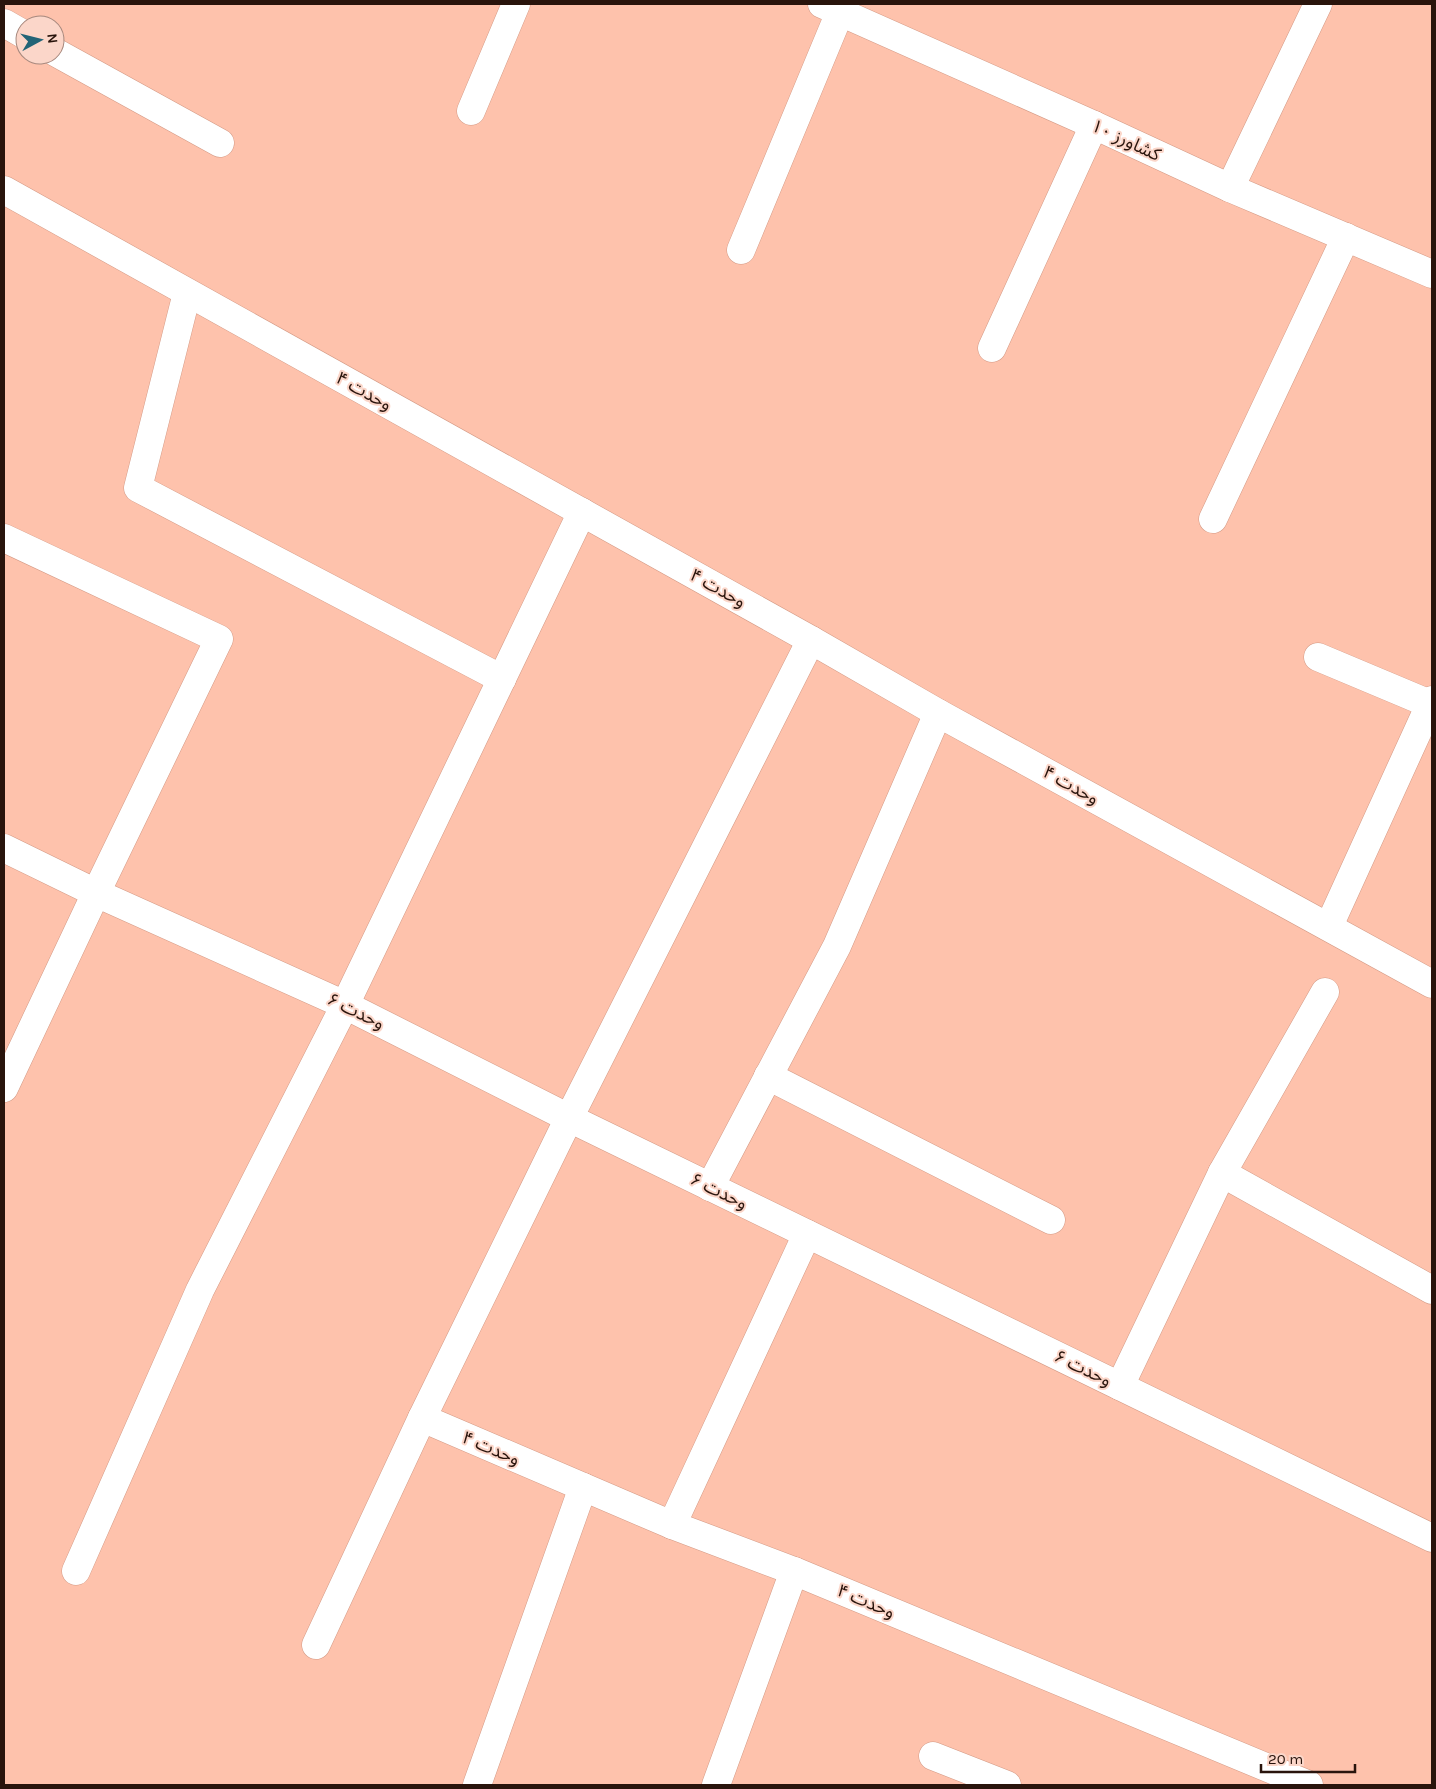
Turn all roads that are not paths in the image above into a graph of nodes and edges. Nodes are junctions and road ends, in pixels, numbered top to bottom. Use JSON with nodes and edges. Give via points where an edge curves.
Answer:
{"nodes":[{"id":1,"x":516,"y":4,"type":"edge"},
{"id":2,"x":1318,"y":4,"type":"edge"},
{"id":3,"x":831,"y":8,"type":"edge"},
{"id":4,"x":4,"y":23,"type":"edge"},
{"id":5,"x":15,"y":29,"type":"edge"},
{"id":6,"x":65,"y":58,"type":"edge"},
{"id":7,"x":471,"y":111,"type":"dead end"},
{"id":8,"x":1094,"y":125,"type":"junction"},
{"id":9,"x":220,"y":143,"type":"dead end"},
{"id":10,"x":1230,"y":188,"type":"junction"},
{"id":11,"x":4,"y":190,"type":"edge"},
{"id":12,"x":1346,"y":237,"type":"junction"},
{"id":13,"x":741,"y":250,"type":"dead end"},
{"id":14,"x":1432,"y":274,"type":"edge"},
{"id":15,"x":187,"y":293,"type":"junction"},
{"id":16,"x":992,"y":348,"type":"dead end"},
{"id":17,"x":582,"y":512,"type":"junction"},
{"id":18,"x":1213,"y":519,"type":"dead end"},
{"id":19,"x":4,"y":538,"type":"edge"},
{"id":20,"x":812,"y":640,"type":"junction"},
{"id":21,"x":1318,"y":657,"type":"dead end"},
{"id":22,"x":502,"y":679,"type":"junction"},
{"id":23,"x":1431,"y":702,"type":"edge"},
{"id":24,"x":938,"y":713,"type":"junction"},
{"id":25,"x":4,"y":848,"type":"edge"},
{"id":26,"x":96,"y":894,"type":"junction"},
{"id":27,"x":1329,"y":926,"type":"junction"},
{"id":28,"x":1432,"y":984,"type":"edge"},
{"id":29,"x":1325,"y":992,"type":"dead end"},
{"id":30,"x":346,"y":1005,"type":"junction"},
{"id":31,"x":768,"y":1076,"type":"junction"},
{"id":32,"x":4,"y":1088,"type":"edge"},
{"id":33,"x":569,"y":1118,"type":"junction"},
{"id":34,"x":1222,"y":1173,"type":"junction"},
{"id":35,"x":710,"y":1187,"type":"junction"},
{"id":36,"x":1051,"y":1220,"type":"dead end"},
{"id":37,"x":807,"y":1234,"type":"junction"},
{"id":38,"x":1432,"y":1290,"type":"edge"},
{"id":39,"x":1120,"y":1386,"type":"junction"},
{"id":40,"x":422,"y":1418,"type":"junction"},
{"id":41,"x":582,"y":1487,"type":"junction"},
{"id":42,"x":672,"y":1525,"type":"junction"},
{"id":43,"x":1432,"y":1538,"type":"edge"},
{"id":44,"x":76,"y":1571,"type":"dead end"},
{"id":45,"x":794,"y":1571,"type":"junction"},
{"id":46,"x":316,"y":1645,"type":"dead end"},
{"id":47,"x":933,"y":1756,"type":"dead end"},
{"id":48,"x":477,"y":1785,"type":"edge"},
{"id":49,"x":716,"y":1785,"type":"edge"},
{"id":50,"x":1007,"y":1785,"type":"edge"},
{"id":51,"x":1309,"y":1785,"type":"edge"}],
"edges":[{"from":1,"to":7,"type":"street"},
{"from":2,"to":10,"type":"street"},
{"from":3,"to":8,"type":"street","name":"کشاورز ۱۰"},
{"from":3,"to":13,"type":"street"},
{"from":4,"to":5,"type":"street"},
{"from":6,"to":9,"type":"street"},
{"from":8,"to":10,"type":"street","name":"کشاورز ۱۰"},
{"from":8,"to":16,"type":"street"},
{"from":10,"to":12,"type":"street","name":"کشاورز ۱۰"},
{"from":11,"to":15,"type":"street","name":"وحدت ۴"},
{"from":12,"to":14,"type":"street","name":"کشاورز ۱۰"},
{"from":12,"to":18,"type":"street"},
{"from":15,"to":17,"type":"street","name":"وحدت ۴"},
{"from":15,"to":22,"type":"street","via":[[138,488]]},
{"from":17,"to":20,"type":"street","name":"وحدت ۴"},
{"from":17,"to":22,"type":"street"},
{"from":19,"to":26,"type":"street","via":[[219,639]]},
{"from":20,"to":24,"type":"street","name":"وحدت ۴"},
{"from":20,"to":33,"type":"street"},
{"from":21,"to":23,"type":"street"},
{"from":22,"to":30,"type":"street"},
{"from":23,"to":27,"type":"street"},
{"from":24,"to":27,"type":"street","name":"وحدت ۴"},
{"from":24,"to":31,"type":"street","via":[[837,946]]},
{"from":25,"to":26,"type":"street","name":"وحدت ۶"},
{"from":26,"to":30,"type":"street","name":"وحدت ۶"},
{"from":26,"to":32,"type":"street"},
{"from":27,"to":28,"type":"street","name":"وحدت ۴"},
{"from":29,"to":34,"type":"street"},
{"from":30,"to":33,"type":"street","name":"وحدت ۶"},
{"from":30,"to":44,"type":"street","via":[[200,1290]]},
{"from":31,"to":35,"type":"street"},
{"from":31,"to":36,"type":"street"},
{"from":33,"to":35,"type":"street","name":"وحدت ۶"},
{"from":33,"to":40,"type":"street"},
{"from":34,"to":38,"type":"street"},
{"from":34,"to":39,"type":"street"},
{"from":35,"to":37,"type":"street","name":"وحدت ۶"},
{"from":37,"to":39,"type":"street","name":"وحدت ۶"},
{"from":37,"to":42,"type":"street"},
{"from":39,"to":43,"type":"street","name":"وحدت ۶"},
{"from":40,"to":41,"type":"street","name":"وحدت ۴"},
{"from":40,"to":46,"type":"street"},
{"from":41,"to":42,"type":"street","name":"وحدت ۴"},
{"from":41,"to":48,"type":"street"},
{"from":42,"to":45,"type":"street","name":"وحدت ۴"},
{"from":45,"to":49,"type":"street"},
{"from":45,"to":51,"type":"street","name":"وحدت ۴"},
{"from":47,"to":50,"type":"street"}]}
